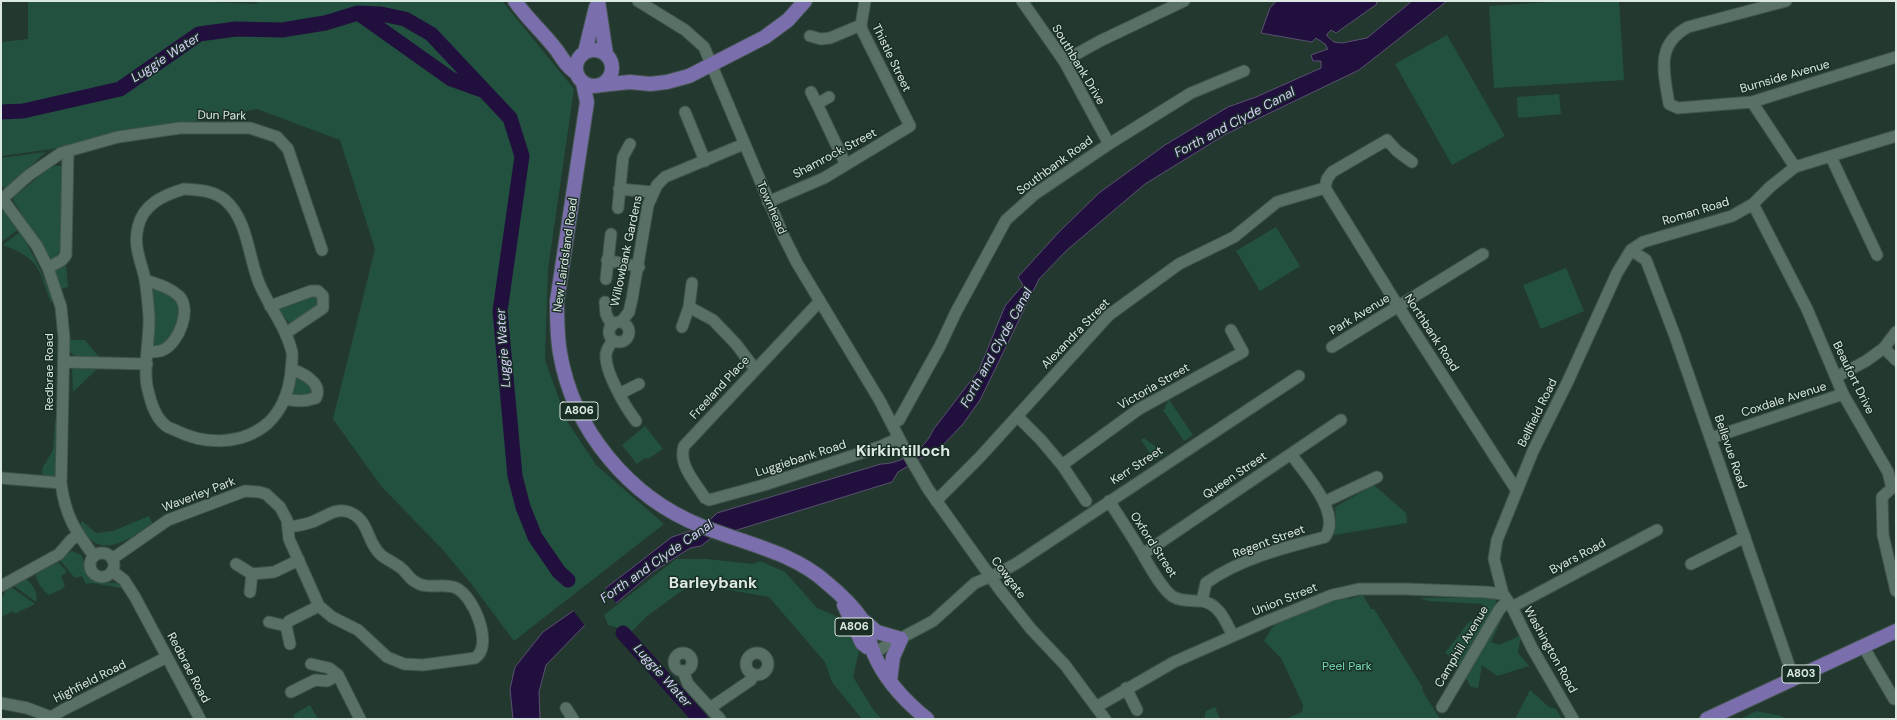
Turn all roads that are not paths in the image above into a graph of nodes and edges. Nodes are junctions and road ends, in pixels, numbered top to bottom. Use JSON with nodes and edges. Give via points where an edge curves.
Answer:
{"nodes":[{"id":1,"x":515,"y":1,"type":"edge"},
{"id":2,"x":598,"y":1,"type":"edge"},
{"id":3,"x":638,"y":1,"type":"edge"},
{"id":4,"x":805,"y":1,"type":"edge"},
{"id":5,"x":865,"y":1,"type":"edge"},
{"id":6,"x":1022,"y":1,"type":"edge"},
{"id":7,"x":1183,"y":1,"type":"edge"},
{"id":8,"x":1786,"y":1,"type":"edge"},
{"id":9,"x":861,"y":25,"type":"junction"},
{"id":10,"x":810,"y":36,"type":"dead end"},
{"id":11,"x":557,"y":52,"type":"junction"},
{"id":12,"x":584,"y":52,"type":"junction"},
{"id":13,"x":1896,"y":57,"type":"edge"},
{"id":14,"x":608,"y":59,"type":"junction"},
{"id":15,"x":1064,"y":61,"type":"junction"},
{"id":16,"x":712,"y":64,"type":"junction"},
{"id":17,"x":1244,"y":71,"type":"dead end"},
{"id":18,"x":580,"y":78,"type":"junction"},
{"id":19,"x":630,"y":82,"type":"junction"},
{"id":20,"x":600,"y":85,"type":"junction"},
{"id":21,"x":811,"y":92,"type":"dead end"},
{"id":22,"x":829,"y":97,"type":"dead end"},
{"id":23,"x":587,"y":102,"type":"junction"},
{"id":24,"x":1752,"y":102,"type":"junction"},
{"id":25,"x":817,"y":104,"type":"junction"},
{"id":26,"x":685,"y":112,"type":"dead end"},
{"id":27,"x":910,"y":124,"type":"joint"},
{"id":28,"x":1896,"y":136,"type":"edge"},
{"id":29,"x":630,"y":144,"type":"dead end"},
{"id":30,"x":744,"y":144,"type":"junction"},
{"id":31,"x":1109,"y":144,"type":"junction"},
{"id":32,"x":68,"y":151,"type":"junction"},
{"id":33,"x":1831,"y":157,"type":"junction"},
{"id":34,"x":705,"y":161,"type":"junction"},
{"id":35,"x":1412,"y":162,"type":"dead end"},
{"id":36,"x":846,"y":165,"type":"junction"},
{"id":37,"x":1795,"y":167,"type":"junction"},
{"id":38,"x":1325,"y":188,"type":"junction"},
{"id":39,"x":619,"y":189,"type":"junction"},
{"id":40,"x":652,"y":192,"type":"junction"},
{"id":41,"x":2,"y":198,"type":"edge"},
{"id":42,"x":768,"y":202,"type":"junction"},
{"id":43,"x":1753,"y":204,"type":"junction"},
{"id":44,"x":618,"y":208,"type":"dead end"},
{"id":45,"x":611,"y":234,"type":"dead end"},
{"id":46,"x":322,"y":250,"type":"dead end"},
{"id":47,"x":1631,"y":250,"type":"junction"},
{"id":48,"x":1483,"y":254,"type":"dead end"},
{"id":49,"x":1877,"y":255,"type":"dead end"},
{"id":50,"x":607,"y":260,"type":"junction"},
{"id":51,"x":639,"y":267,"type":"junction"},
{"id":52,"x":48,"y":268,"type":"junction"},
{"id":53,"x":606,"y":279,"type":"dead end"},
{"id":54,"x":145,"y":280,"type":"junction"},
{"id":55,"x":692,"y":283,"type":"dead end"},
{"id":56,"x":820,"y":301,"type":"junction"},
{"id":57,"x":605,"y":302,"type":"dead end"},
{"id":58,"x":270,"y":306,"type":"junction"},
{"id":59,"x":1398,"y":306,"type":"junction"},
{"id":60,"x":688,"y":307,"type":"junction"},
{"id":61,"x":616,"y":324,"type":"junction"},
{"id":62,"x":682,"y":327,"type":"dead end"},
{"id":63,"x":1231,"y":330,"type":"dead end"},
{"id":64,"x":1896,"y":332,"type":"edge"},
{"id":65,"x":286,"y":333,"type":"junction"},
{"id":66,"x":613,"y":340,"type":"junction"},
{"id":67,"x":1332,"y":347,"type":"dead end"},
{"id":68,"x":1884,"y":348,"type":"junction"},
{"id":69,"x":148,"y":352,"type":"junction"},
{"id":70,"x":1896,"y":360,"type":"edge"},
{"id":71,"x":64,"y":362,"type":"junction"},
{"id":72,"x":147,"y":364,"type":"junction"},
{"id":73,"x":291,"y":369,"type":"junction"},
{"id":74,"x":755,"y":369,"type":"junction"},
{"id":75,"x":1298,"y":376,"type":"dead end"},
{"id":76,"x":1836,"y":377,"type":"junction"},
{"id":77,"x":639,"y":384,"type":"dead end"},
{"id":78,"x":619,"y":394,"type":"junction"},
{"id":79,"x":1843,"y":394,"type":"junction"},
{"id":80,"x":284,"y":399,"type":"junction"},
{"id":81,"x":1017,"y":416,"type":"junction"},
{"id":82,"x":1341,"y":420,"type":"dead end"},
{"id":83,"x":636,"y":421,"type":"dead end"},
{"id":84,"x":892,"y":424,"type":"junction"},
{"id":85,"x":1711,"y":438,"type":"junction"},
{"id":86,"x":900,"y":441,"type":"junction"},
{"id":87,"x":1291,"y":454,"type":"junction"},
{"id":88,"x":1062,"y":465,"type":"junction"},
{"id":89,"x":1377,"y":477,"type":"dead end"},
{"id":90,"x":1,"y":478,"type":"edge"},
{"id":91,"x":62,"y":483,"type":"junction"},
{"id":92,"x":1517,"y":491,"type":"junction"},
{"id":93,"x":709,"y":500,"type":"joint"},
{"id":94,"x":936,"y":501,"type":"junction"},
{"id":95,"x":1086,"y":501,"type":"dead end"},
{"id":96,"x":1109,"y":501,"type":"junction"},
{"id":97,"x":1324,"y":502,"type":"junction"},
{"id":98,"x":288,"y":527,"type":"junction"},
{"id":99,"x":1656,"y":530,"type":"dead end"},
{"id":100,"x":78,"y":535,"type":"junction"},
{"id":101,"x":1745,"y":537,"type":"junction"},
{"id":102,"x":1142,"y":554,"type":"junction"},
{"id":103,"x":94,"y":556,"type":"junction"},
{"id":104,"x":112,"y":559,"type":"junction"},
{"id":105,"x":299,"y":560,"type":"junction"},
{"id":106,"x":236,"y":564,"type":"dead end"},
{"id":107,"x":1691,"y":564,"type":"dead end"},
{"id":108,"x":112,"y":571,"type":"junction"},
{"id":109,"x":252,"y":574,"type":"junction"},
{"id":110,"x":990,"y":576,"type":"junction"},
{"id":111,"x":1,"y":586,"type":"edge"},
{"id":112,"x":1896,"y":591,"type":"edge"},
{"id":113,"x":250,"y":592,"type":"dead end"},
{"id":114,"x":840,"y":596,"type":"junction"},
{"id":115,"x":1202,"y":601,"type":"junction"},
{"id":116,"x":1507,"y":601,"type":"junction"},
{"id":117,"x":319,"y":606,"type":"junction"},
{"id":118,"x":862,"y":619,"type":"junction"},
{"id":119,"x":269,"y":622,"type":"dead end"},
{"id":120,"x":286,"y":626,"type":"junction"},
{"id":121,"x":1896,"y":631,"type":"edge"},
{"id":122,"x":1233,"y":636,"type":"junction"},
{"id":123,"x":902,"y":639,"type":"junction"},
{"id":124,"x":290,"y":644,"type":"dead end"},
{"id":125,"x":1863,"y":646,"type":"junction"},
{"id":126,"x":873,"y":653,"type":"junction"},
{"id":127,"x":167,"y":657,"type":"junction"},
{"id":128,"x":311,"y":664,"type":"dead end"},
{"id":129,"x":683,"y":671,"type":"dead end"},
{"id":130,"x":1791,"y":671,"type":"dead end"},
{"id":131,"x":752,"y":674,"type":"dead end"},
{"id":132,"x":338,"y":675,"type":"junction"},
{"id":133,"x":890,"y":681,"type":"junction"},
{"id":134,"x":1126,"y":688,"type":"junction"},
{"id":135,"x":291,"y":692,"type":"dead end"},
{"id":136,"x":1894,"y":698,"type":"dead end"},
{"id":137,"x":1,"y":703,"type":"edge"},
{"id":138,"x":1096,"y":707,"type":"junction"},
{"id":139,"x":1442,"y":707,"type":"dead end"},
{"id":140,"x":566,"y":708,"type":"dead end"},
{"id":141,"x":710,"y":708,"type":"junction"},
{"id":142,"x":1137,"y":710,"type":"dead end"},
{"id":143,"x":51,"y":718,"type":"edge"},
{"id":144,"x":200,"y":719,"type":"edge"},
{"id":145,"x":360,"y":719,"type":"edge"},
{"id":146,"x":573,"y":719,"type":"edge"},
{"id":147,"x":720,"y":719,"type":"edge"},
{"id":148,"x":927,"y":719,"type":"edge"},
{"id":149,"x":1105,"y":719,"type":"edge"},
{"id":150,"x":1573,"y":719,"type":"edge"},
{"id":151,"x":1708,"y":719,"type":"edge"}],
"edges":[{"from":1,"to":11,"type":"main road"},
{"from":2,"to":12,"type":"main road"},
{"from":2,"to":14,"type":"main road"},
{"from":3,"to":16,"type":"street","name":"Townhead","via":[[685,30],[704,47]]},
{"from":4,"to":16,"type":"main road","via":[[788,20],[765,37]]},
{"from":5,"to":9,"type":"street","name":"Thistle Street"},
{"from":6,"to":15,"type":"street","name":"Southbank Drive"},
{"from":7,"to":15,"type":"street"},
{"from":8,"to":24,"type":"street","name":"Burnside Avenue","via":[[1688,28],[1669,41],[1664,74],[1669,104],[1678,108]]},
{"from":9,"to":10,"type":"street","via":[[830,38]]},
{"from":9,"to":27,"type":"street","name":"Thistle Street"},
{"from":11,"to":12,"type":"main road"},
{"from":11,"to":18,"type":"main road"},
{"from":12,"to":14,"type":"main road","via":[[598,50]]},
{"from":12,"to":18,"type":"main road","via":[[576,62]]},
{"from":13,"to":24,"type":"street","name":"Burnside Avenue"},
{"from":14,"to":19,"type":"main road"},
{"from":14,"to":20,"type":"main road","via":[[610,76]]},
{"from":15,"to":31,"type":"street","name":"Southbank Drive"},
{"from":16,"to":19,"type":"main road","via":[[689,76],[667,82]]},
{"from":16,"to":30,"type":"street","name":"Townhead"},
{"from":17,"to":31,"type":"street","name":"Southbank Road","via":[[1191,93]]},
{"from":18,"to":20,"type":"main road","via":[[589,86]]},
{"from":18,"to":23,"type":"main road","name":"New Lairdsland Road","number":"A806"},
{"from":19,"to":20,"type":"main road"},
{"from":20,"to":23,"type":"main road","name":"New Lairdsland Road","number":"A806"},
{"from":21,"to":25,"type":"street"},
{"from":22,"to":25,"type":"street"},
{"from":23,"to":114,"type":"main road","name":"New Lairdsland Road","number":"A806","via":[[557,301],[562,361],[580,412],[607,455],[642,491],[680,516],[810,569]]},
{"from":24,"to":37,"type":"street"},
{"from":25,"to":36,"type":"street"},
{"from":26,"to":34,"type":"street"},
{"from":27,"to":36,"type":"street","name":"Shamrock Street","via":[[908,129]]},
{"from":28,"to":33,"type":"street","name":"Roman Road"},
{"from":29,"to":39,"type":"street","via":[[623,157]]},
{"from":30,"to":34,"type":"street","name":"Willowbank Gardens"},
{"from":30,"to":42,"type":"street","name":"Townhead"},
{"from":31,"to":84,"type":"street","name":"Southbank Road","via":[[1044,187],[1006,220],[899,420]]},
{"from":32,"to":41,"type":"street","name":"Dun Park","via":[[29,175]]},
{"from":32,"to":46,"type":"street","name":"Dun Park","via":[[118,137],[180,128],[250,128],[277,137],[288,150]]},
{"from":32,"to":52,"type":"street","via":[[66,255]]},
{"from":33,"to":37,"type":"street","name":"Roman Road"},
{"from":33,"to":49,"type":"street"},
{"from":34,"to":40,"type":"street","name":"Willowbank Gardens","via":[[665,177]]},
{"from":35,"to":38,"type":"street","via":[[1387,140],[1332,172]]},
{"from":36,"to":42,"type":"street","name":"Shamrock Street","via":[[824,178]]},
{"from":37,"to":43,"type":"street","name":"Roman Road"},
{"from":38,"to":59,"type":"street","name":"Northbank Road"},
{"from":38,"to":81,"type":"street","name":"Alexandra Street","via":[[1277,202],[1234,237],[1179,264],[1142,290],[1109,315]]},
{"from":39,"to":40,"type":"street"},
{"from":39,"to":44,"type":"street"},
{"from":40,"to":51,"type":"street","name":"Willowbank Gardens"},
{"from":41,"to":52,"type":"street","name":"Redbrae Road","via":[[37,246]]},
{"from":42,"to":56,"type":"street","name":"Townhead","via":[[786,242]]},
{"from":43,"to":47,"type":"street","name":"Roman Road","via":[[1732,216],[1643,242]]},
{"from":43,"to":76,"type":"street","name":"Beaufort Drive","via":[[1807,309]]},
{"from":45,"to":50,"type":"street"},
{"from":47,"to":85,"type":"street","name":"Bellevue Road","via":[[1646,260]]},
{"from":47,"to":92,"type":"street","name":"Bellfield Road","via":[[1617,273],[1533,451]]},
{"from":48,"to":59,"type":"street","name":"Park Avenue"},
{"from":50,"to":51,"type":"street"},
{"from":50,"to":53,"type":"street"},
{"from":51,"to":61,"type":"street","name":"Willowbank Gardens","via":[[629,312]]},
{"from":52,"to":71,"type":"street","name":"Redbrae Road","via":[[61,307]]},
{"from":54,"to":58,"type":"street","via":[[135,244],[138,226],[146,211],[156,199],[171,193],[184,188],[200,190],[213,193],[225,200],[235,212],[242,225],[259,282]]},
{"from":54,"to":69,"type":"street","via":[[149,317]]},
{"from":54,"to":69,"type":"street","via":[[166,287],[179,296],[184,311],[177,338],[163,350]]},
{"from":55,"to":60,"type":"street"},
{"from":56,"to":74,"type":"street","name":"Freeland Place"},
{"from":56,"to":84,"type":"street","name":"Townhead","via":[[867,377]]},
{"from":57,"to":61,"type":"street","name":"Willowbank Gardens","via":[[606,314]]},
{"from":58,"to":65,"type":"street"},
{"from":58,"to":65,"type":"street","via":[[311,291],[318,291],[323,296],[323,308]]},
{"from":59,"to":67,"type":"street","name":"Park Avenue"},
{"from":59,"to":92,"type":"street","name":"Northbank Road"},
{"from":60,"to":62,"type":"street"},
{"from":60,"to":74,"type":"street","via":[[713,320]]},
{"from":61,"to":66,"type":"street","name":"Willowbank Gardens","via":[[609,332]]},
{"from":61,"to":66,"type":"street","name":"Willowbank Gardens","via":[[627,325],[629,335],[623,342]]},
{"from":63,"to":88,"type":"street","name":"Victoria Street","via":[[1243,352],[1139,409]]},
{"from":64,"to":68,"type":"street"},
{"from":65,"to":73,"type":"street","via":[[292,354]]},
{"from":66,"to":78,"type":"street","name":"Willowbank Gardens","via":[[608,348],[607,362]]},
{"from":68,"to":70,"type":"street"},
{"from":68,"to":76,"type":"street"},
{"from":69,"to":72,"type":"street"},
{"from":71,"to":72,"type":"street"},
{"from":71,"to":91,"type":"street","name":"Redbrae Road"},
{"from":72,"to":80,"type":"street","via":[[147,384],[152,405],[165,425],[201,440],[228,440],[249,434],[268,423]]},
{"from":73,"to":80,"type":"street"},
{"from":73,"to":80,"type":"street","via":[[308,378],[317,387],[318,393],[316,398],[307,401]]},
{"from":74,"to":93,"type":"street","name":"Freeland Place","via":[[684,446],[681,453],[683,463],[705,498]]},
{"from":75,"to":96,"type":"street","name":"Kerr Street"},
{"from":76,"to":79,"type":"street","name":"Beaufort Drive"},
{"from":77,"to":78,"type":"street"},
{"from":78,"to":83,"type":"street","name":"Willowbank Gardens"},
{"from":79,"to":85,"type":"street","name":"Coxdale Avenue"},
{"from":79,"to":112,"type":"street","name":"Beaufort Drive","via":[[1888,472],[1892,488],[1882,498],[1883,535]]},
{"from":81,"to":88,"type":"street","via":[[1042,440]]},
{"from":81,"to":94,"type":"street","name":"Alexandra Street"},
{"from":82,"to":87,"type":"street","name":"Queen Street"},
{"from":84,"to":86,"type":"street","name":"Townhead"},
{"from":85,"to":101,"type":"street","name":"Bellevue Road"},
{"from":86,"to":93,"type":"street","name":"Luggiebank Road"},
{"from":86,"to":94,"type":"street","name":"Cowgate"},
{"from":87,"to":97,"type":"street","name":"Regent Street"},
{"from":87,"to":102,"type":"street","name":"Queen Street"},
{"from":88,"to":95,"type":"street"},
{"from":89,"to":97,"type":"street"},
{"from":90,"to":91,"type":"street"},
{"from":91,"to":100,"type":"street","name":"Redbrae Road","via":[[67,513]]},
{"from":92,"to":116,"type":"street","name":"Bellfield Road","via":[[1497,540],[1494,559]]},
{"from":94,"to":110,"type":"street","name":"Cowgate"},
{"from":96,"to":102,"type":"street","name":"Oxford Street"},
{"from":96,"to":110,"type":"street","name":"Kerr Street","via":[[1017,563]]},
{"from":97,"to":115,"type":"street","name":"Regent Street","via":[[1330,517],[1330,526],[1325,537],[1286,547],[1213,578],[1206,583]]},
{"from":98,"to":104,"type":"street","name":"Waverley Park","via":[[284,513],[274,500],[259,492],[245,491],[168,520]]},
{"from":98,"to":105,"type":"street","name":"Waverley Park","via":[[289,539]]},
{"from":98,"to":117,"type":"street","name":"Waverley Park","via":[[314,522],[334,512],[348,512],[357,517],[365,524],[381,555],[401,568],[414,582],[424,586],[454,587],[466,596],[478,617],[482,647],[475,658],[423,665],[404,664],[387,657],[364,634],[332,617]]},
{"from":99,"to":116,"type":"street","name":"Byars Road"},
{"from":100,"to":103,"type":"street","name":"Redbrae Road"},
{"from":100,"to":111,"type":"street","via":[[59,554]]},
{"from":101,"to":107,"type":"street"},
{"from":101,"to":130,"type":"street","name":"Bellevue Road"},
{"from":102,"to":115,"type":"street","name":"Oxford Street","via":[[1171,595],[1192,602]]},
{"from":103,"to":104,"type":"street","via":[[101,553]]},
{"from":103,"to":108,"type":"street","via":[[90,565],[93,573],[101,577]]},
{"from":104,"to":108,"type":"street"},
{"from":105,"to":109,"type":"street","via":[[274,572]]},
{"from":105,"to":117,"type":"street","name":"Waverley Park"},
{"from":106,"to":109,"type":"street"},
{"from":108,"to":127,"type":"street","name":"Redbrae Road","via":[[130,588]]},
{"from":109,"to":113,"type":"street"},
{"from":110,"to":123,"type":"street","name":"Kerr Street","via":[[975,582],[933,621]]},
{"from":110,"to":138,"type":"street","name":"Cowgate","via":[[1031,629],[1065,665]]},
{"from":114,"to":118,"type":"main road","name":"New Lairdsland Road","number":"A806"},
{"from":114,"to":126,"type":"main road","name":"New Lairdsland Road","number":"A806","via":[[862,643]]},
{"from":115,"to":122,"type":"street","name":"Oxford Street","via":[[1218,610]]},
{"from":116,"to":122,"type":"street","name":"Union Street","via":[[1485,592],[1359,589],[1332,595]]},
{"from":116,"to":139,"type":"street","name":"Camphill Avenue","via":[[1499,610]]},
{"from":116,"to":150,"type":"street","name":"Washington Road"},
{"from":117,"to":120,"type":"street","via":[[289,621]]},
{"from":118,"to":123,"type":"main road","via":[[874,630]]},
{"from":118,"to":126,"type":"main road","name":"New Lairdsland Road","number":"A806"},
{"from":119,"to":120,"type":"street"},
{"from":120,"to":124,"type":"street"},
{"from":121,"to":125,"type":"main road","number":"A803"},
{"from":122,"to":134,"type":"street","name":"Union Street","via":[[1174,662]]},
{"from":123,"to":126,"type":"street","name":"Kerr Street"},
{"from":123,"to":133,"type":"main road","via":[[893,657]]},
{"from":125,"to":136,"type":"street"},
{"from":125,"to":151,"type":"main road","number":"A803"},
{"from":126,"to":133,"type":"main road","number":"A806"},
{"from":127,"to":143,"type":"street","name":"Highfield Road"},
{"from":127,"to":144,"type":"street","name":"Redbrae Road"},
{"from":128,"to":132,"type":"street","via":[[329,668]]},
{"from":129,"to":141,"type":"street","via":[[688,684]]},
{"from":131,"to":141,"type":"street","via":[[751,680]]},
{"from":132,"to":135,"type":"street","via":[[327,681],[315,680]]},
{"from":132,"to":145,"type":"street"},
{"from":133,"to":148,"type":"main road","number":"A806","via":[[903,698]]},
{"from":134,"to":138,"type":"street","name":"Union Street"},
{"from":134,"to":142,"type":"street"},
{"from":137,"to":143,"type":"street","name":"Highfield Road","via":[[27,708]]},
{"from":138,"to":149,"type":"street","name":"Cowgate"},
{"from":140,"to":146,"type":"street"},
{"from":141,"to":147,"type":"street"}]}
